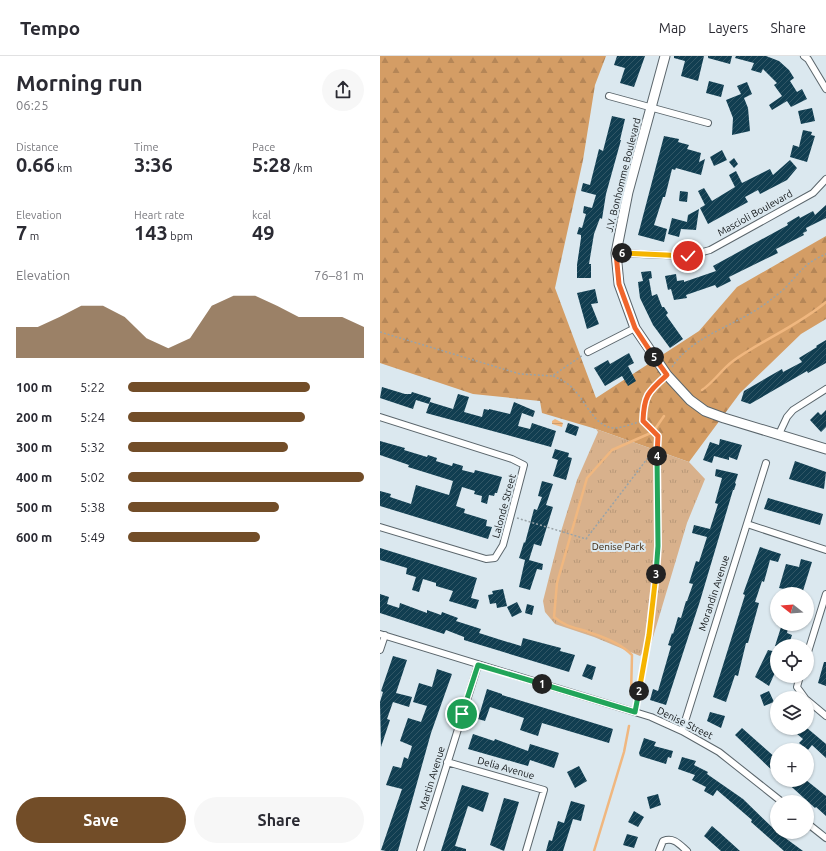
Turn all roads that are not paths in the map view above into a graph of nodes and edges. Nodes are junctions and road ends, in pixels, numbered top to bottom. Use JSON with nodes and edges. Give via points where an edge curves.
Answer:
{"nodes":[{"id":1,"x":665,"y":56,"type":"edge"},
{"id":2,"x":804,"y":56,"type":"edge"},
{"id":3,"x":826,"y":89,"type":"edge"},
{"id":4,"x":609,"y":96,"type":"dead end"},
{"id":5,"x":650,"y":107,"type":"junction"},
{"id":6,"x":708,"y":123,"type":"dead end"},
{"id":7,"x":826,"y":179,"type":"edge"},
{"id":8,"x":616,"y":253,"type":"junction"},
{"id":9,"x":635,"y":328,"type":"junction"},
{"id":10,"x":588,"y":352,"type":"road end"},
{"id":11,"x":826,"y":389,"type":"edge"},
{"id":12,"x":380,"y":417,"type":"edge"},
{"id":13,"x":779,"y":434,"type":"junction"},
{"id":14,"x":826,"y":449,"type":"edge"},
{"id":15,"x":766,"y":463,"type":"dead end"},
{"id":16,"x":747,"y":524,"type":"junction"},
{"id":17,"x":380,"y":527,"type":"edge"},
{"id":18,"x":826,"y":550,"type":"edge"},
{"id":19,"x":826,"y":594,"type":"edge"},
{"id":20,"x":383,"y":634,"type":"edge"},
{"id":21,"x":812,"y":639,"type":"edge"},
{"id":22,"x":380,"y":650,"type":"edge"},
{"id":23,"x":478,"y":665,"type":"junction"},
{"id":24,"x":814,"y":706,"type":"edge"},
{"id":25,"x":826,"y":716,"type":"edge"},
{"id":26,"x":682,"y":730,"type":"junction"},
{"id":27,"x":447,"y":762,"type":"junction"},
{"id":28,"x":773,"y":795,"type":"edge"},
{"id":29,"x":814,"y":829,"type":"edge"},
{"id":30,"x":826,"y":838,"type":"edge"},
{"id":31,"x":420,"y":851,"type":"edge"},
{"id":32,"x":526,"y":851,"type":"edge"},
{"id":33,"x":660,"y":851,"type":"edge"},
{"id":34,"x":687,"y":851,"type":"edge"}],
"edges":[{"from":1,"to":5,"type":"street","name":"J.V. Bonhomme Boulevard"},
{"from":2,"to":3,"type":"street"},
{"from":4,"to":5,"type":"street"},
{"from":5,"to":6,"type":"street"},
{"from":5,"to":8,"type":"street","name":"J.V. Bonhomme Boulevard","via":[[628,192]]},
{"from":7,"to":8,"type":"street","name":"Mascioli Boulevard","via":[[813,193],[710,250],[688,256]]},
{"from":8,"to":9,"type":"street","name":"J.V. Bonhomme Boulevard","via":[[619,284]]},
{"from":9,"to":10,"type":"street"},
{"from":9,"to":13,"type":"street","name":"J.V. Bonhomme Boulevard","via":[[667,375],[690,400],[724,418]]},
{"from":11,"to":13,"type":"street","via":[[793,410]]},
{"from":12,"to":17,"type":"street","name":"Lalonde Street","via":[[523,463],[524,469],[500,554],[495,558],[490,559]]},
{"from":13,"to":14,"type":"street","name":"J.V. Bonhomme Boulevard"},
{"from":15,"to":16,"type":"street","name":"Morandin Avenue"},
{"from":16,"to":18,"type":"street"},
{"from":16,"to":26,"type":"street","name":"Morandin Avenue"},
{"from":19,"to":21,"type":"street"},
{"from":20,"to":22,"type":"street"},
{"from":20,"to":23,"type":"street","name":"Denise Street"},
{"from":23,"to":26,"type":"street","name":"Denise Street","via":[[651,717]]},
{"from":23,"to":27,"type":"street","name":"Martin Avenue"},
{"from":24,"to":25,"type":"street"},
{"from":26,"to":28,"type":"street","name":"Denise Street","via":[[719,752]]},
{"from":27,"to":31,"type":"street","name":"Martin Avenue"},
{"from":27,"to":32,"type":"street","name":"Delia Avenue","via":[[544,790]]},
{"from":29,"to":30,"type":"street"},
{"from":33,"to":34,"type":"street","via":[[663,841],[667,839],[673,840]]}]}
